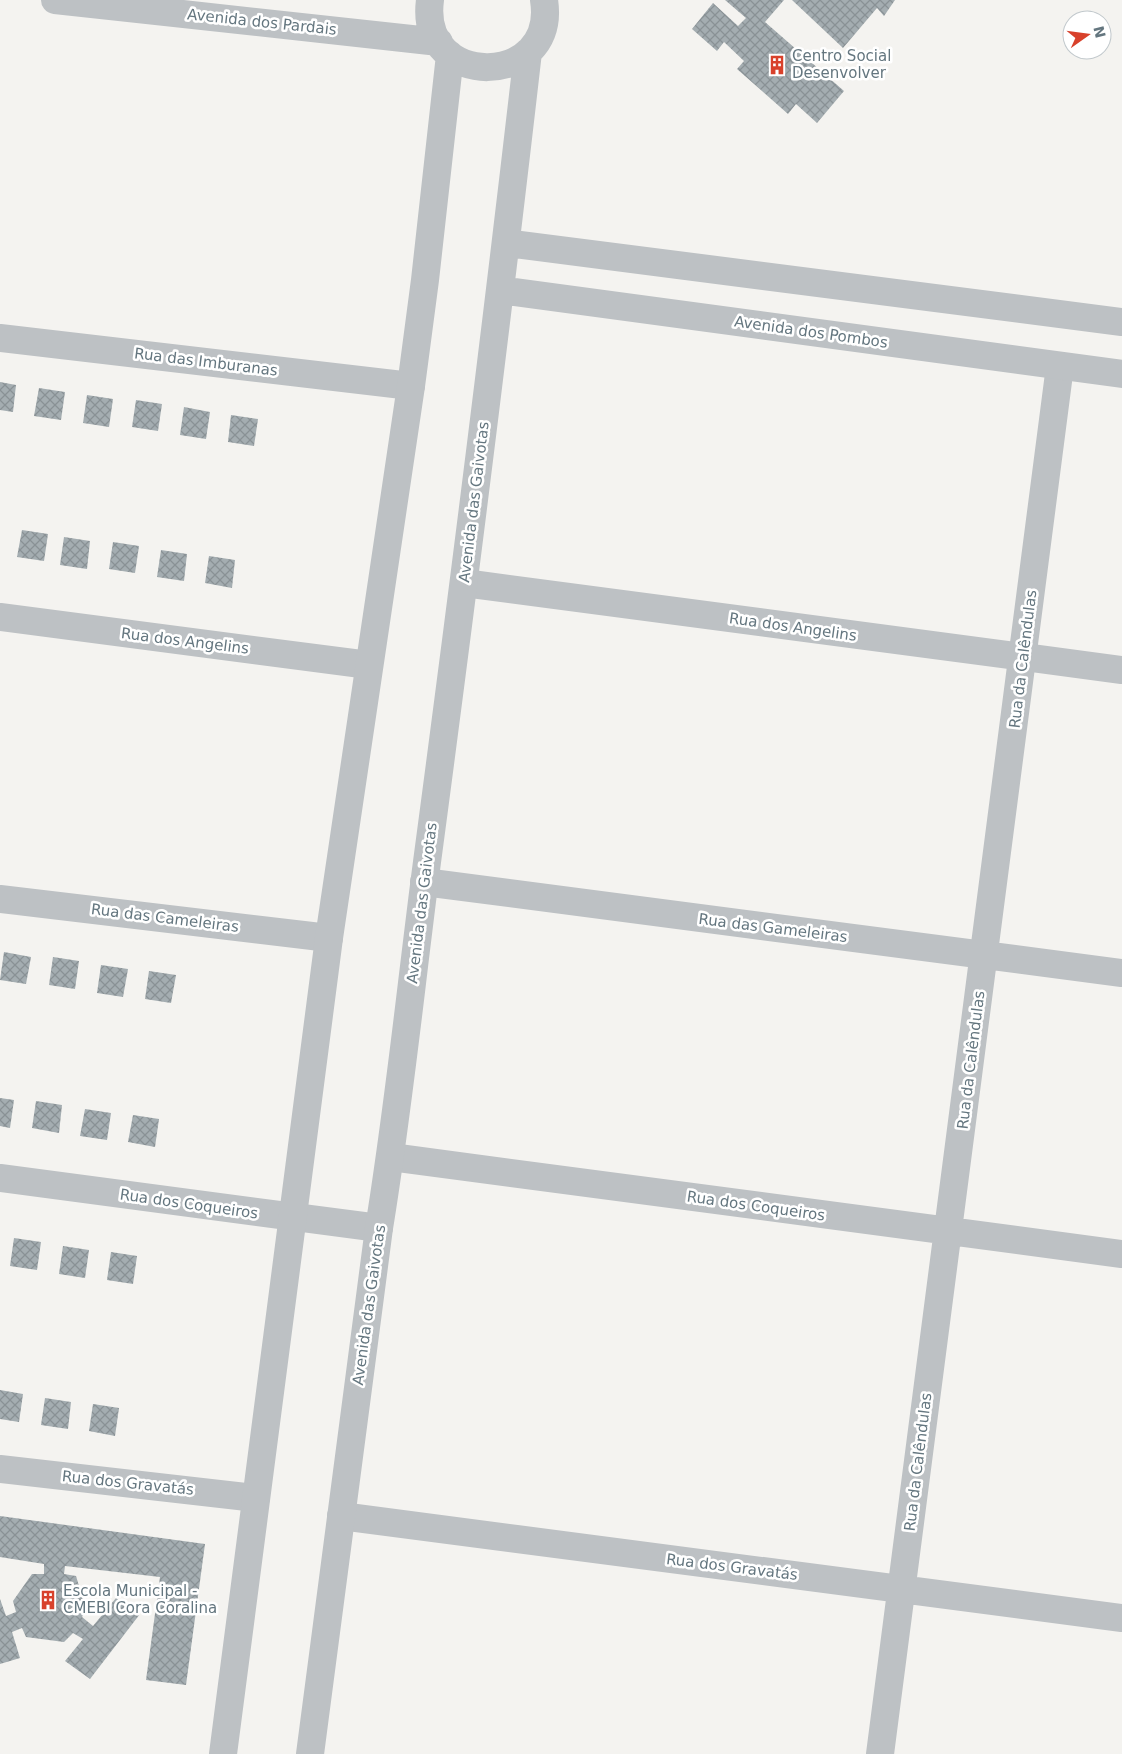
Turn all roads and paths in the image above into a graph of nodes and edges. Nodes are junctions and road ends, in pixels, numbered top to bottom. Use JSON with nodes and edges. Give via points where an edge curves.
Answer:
{"nodes":[{"id":1,"x":55,"y":0,"type":"edge"},
{"id":2,"x":430,"y":0,"type":"edge"},
{"id":3,"x":544,"y":0,"type":"edge"},
{"id":4,"x":444,"y":48,"type":"junction"},
{"id":5,"x":528,"y":52,"type":"junction"},
{"id":6,"x":506,"y":243,"type":"junction"},
{"id":7,"x":500,"y":290,"type":"junction"},
{"id":8,"x":1122,"y":322,"type":"edge"},
{"id":9,"x":0,"y":338,"type":"edge"},
{"id":10,"x":1060,"y":366,"type":"junction"},
{"id":11,"x":1122,"y":374,"type":"edge"},
{"id":12,"x":411,"y":386,"type":"junction"},
{"id":13,"x":464,"y":583,"type":"junction"},
{"id":14,"x":0,"y":617,"type":"edge"},
{"id":15,"x":1023,"y":657,"type":"junction"},
{"id":16,"x":369,"y":665,"type":"junction"},
{"id":17,"x":1122,"y":670,"type":"edge"},
{"id":18,"x":424,"y":882,"type":"junction"},
{"id":19,"x":0,"y":899,"type":"edge"},
{"id":20,"x":329,"y":938,"type":"junction"},
{"id":21,"x":984,"y":955,"type":"junction"},
{"id":22,"x":1122,"y":973,"type":"edge"},
{"id":23,"x":391,"y":1157,"type":"junction"},
{"id":24,"x":0,"y":1178,"type":"edge"},
{"id":25,"x":292,"y":1218,"type":"junction"},
{"id":26,"x":379,"y":1228,"type":"junction"},
{"id":27,"x":948,"y":1231,"type":"junction"},
{"id":28,"x":1122,"y":1254,"type":"edge"},
{"id":29,"x":0,"y":1469,"type":"edge"},
{"id":30,"x":256,"y":1498,"type":"junction"},
{"id":31,"x":341,"y":1516,"type":"junction"},
{"id":32,"x":902,"y":1589,"type":"junction"},
{"id":33,"x":1122,"y":1618,"type":"edge"},
{"id":34,"x":222,"y":1754,"type":"edge"},
{"id":35,"x":310,"y":1754,"type":"edge"},
{"id":36,"x":880,"y":1754,"type":"edge"}],
"edges":[{"from":1,"to":4,"type":"street","name":"Avenida dos Pardais"},
{"from":2,"to":4,"type":"street","via":[[430,24]]},
{"from":3,"to":5,"type":"street","via":[[544,24]]},
{"from":4,"to":5,"type":"street","via":[[469,66],[485,68],[501,67]]},
{"from":4,"to":12,"type":"street","via":[[425,280]]},
{"from":5,"to":6,"type":"street","name":"Avenida das Gaivotas"},
{"from":6,"to":7,"type":"street","name":"Avenida das Gaivotas"},
{"from":6,"to":8,"type":"street"},
{"from":7,"to":10,"type":"street","name":"Avenida dos Pombos"},
{"from":7,"to":13,"type":"street","name":"Avenida das Gaivotas"},
{"from":9,"to":12,"type":"street","name":"Rua das Imburanas"},
{"from":10,"to":11,"type":"street","name":"Avenida dos Pombos"},
{"from":10,"to":15,"type":"street","name":"Rua da Calêndulas"},
{"from":12,"to":16,"type":"street"},
{"from":13,"to":15,"type":"street","name":"Rua dos Angelins"},
{"from":13,"to":18,"type":"street","name":"Avenida das Gaivotas"},
{"from":14,"to":16,"type":"street","name":"Rua dos Angelins"},
{"from":15,"to":17,"type":"street","name":"Rua dos Angelins"},
{"from":15,"to":21,"type":"street","name":"Rua da Calêndulas"},
{"from":16,"to":20,"type":"street"},
{"from":18,"to":21,"type":"street","name":"Rua das Gameleiras"},
{"from":18,"to":23,"type":"street","name":"Avenida das Gaivotas"},
{"from":19,"to":20,"type":"street","name":"Rua das Cameleiras"},
{"from":20,"to":25,"type":"street"},
{"from":21,"to":22,"type":"street","name":"Rua das Gameleiras"},
{"from":21,"to":27,"type":"street","name":"Rua da Calêndulas"},
{"from":23,"to":26,"type":"street","name":"Avenida das Gaivotas"},
{"from":23,"to":27,"type":"street","name":"Rua dos Coqueiros"},
{"from":24,"to":25,"type":"street","name":"Rua dos Coqueiros"},
{"from":25,"to":26,"type":"street","name":"Rua dos Coqueiros"},
{"from":25,"to":30,"type":"street"},
{"from":26,"to":31,"type":"street","name":"Avenida das Gaivotas"},
{"from":27,"to":28,"type":"street","name":"Rua dos Coqueiros"},
{"from":27,"to":32,"type":"street","name":"Rua da Calêndulas"},
{"from":29,"to":30,"type":"street","name":"Rua dos Gravatás"},
{"from":30,"to":34,"type":"street"},
{"from":31,"to":32,"type":"street","name":"Rua dos Gravatás"},
{"from":31,"to":35,"type":"street","name":"Avenida das Gaivotas"},
{"from":32,"to":33,"type":"street","name":"Rua dos Gravatás"},
{"from":32,"to":36,"type":"street","name":"Rua da Calêndulas"}]}
